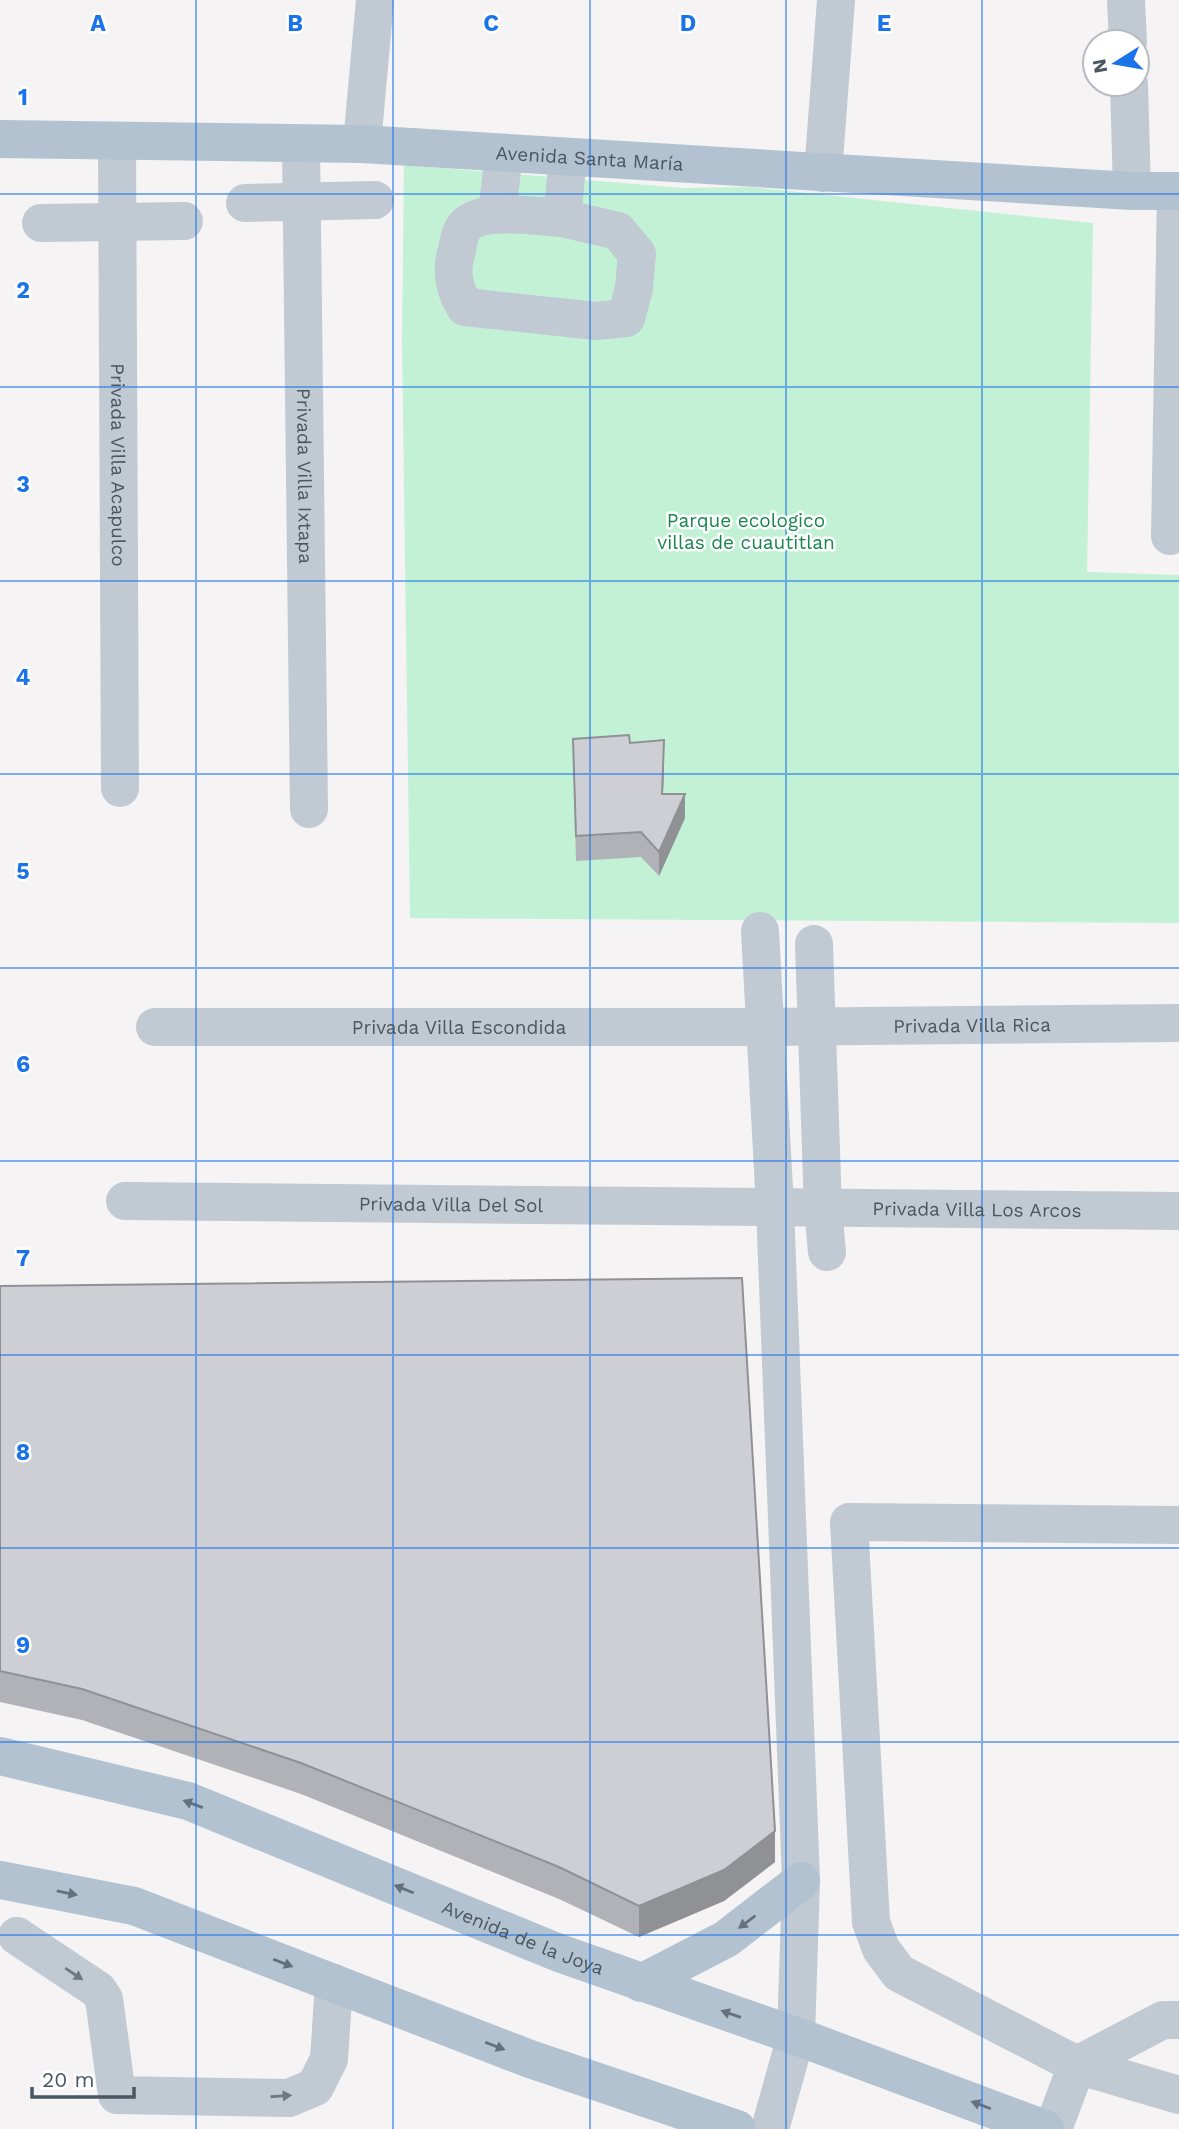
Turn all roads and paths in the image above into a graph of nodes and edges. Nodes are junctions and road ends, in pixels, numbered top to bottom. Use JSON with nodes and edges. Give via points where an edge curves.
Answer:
{"nodes":[{"id":1,"x":375,"y":0,"type":"edge"},
{"id":2,"x":836,"y":0,"type":"edge"},
{"id":3,"x":1126,"y":0,"type":"edge"},
{"id":4,"x":1127,"y":28,"type":"edge"},
{"id":5,"x":1129,"y":98,"type":"edge"},
{"id":6,"x":0,"y":139,"type":"edge"},
{"id":7,"x":117,"y":141,"type":"junction"},
{"id":8,"x":301,"y":144,"type":"junction"},
{"id":9,"x":362,"y":144,"type":"junction"},
{"id":10,"x":504,"y":153,"type":"junction"},
{"id":11,"x":568,"y":157,"type":"junction"},
{"id":12,"x":823,"y":173,"type":"junction"},
{"id":13,"x":1132,"y":191,"type":"junction"},
{"id":14,"x":1177,"y":191,"type":"edge"},
{"id":15,"x":375,"y":200,"type":"dead end"},
{"id":16,"x":301,"y":202,"type":"junction"},
{"id":17,"x":245,"y":203,"type":"dead end"},
{"id":18,"x":496,"y":214,"type":"junction"},
{"id":19,"x":562,"y":218,"type":"junction"},
{"id":20,"x":184,"y":221,"type":"dead end"},
{"id":21,"x":117,"y":222,"type":"junction"},
{"id":22,"x":41,"y":223,"type":"dead end"},
{"id":23,"x":1170,"y":536,"type":"dead end"},
{"id":24,"x":120,"y":788,"type":"dead end"},
{"id":25,"x":309,"y":809,"type":"dead end"},
{"id":26,"x":760,"y":931,"type":"dead end"},
{"id":27,"x":814,"y":944,"type":"dead end"},
{"id":28,"x":1179,"y":1023,"type":"edge"},
{"id":29,"x":818,"y":1026,"type":"junction"},
{"id":30,"x":155,"y":1027,"type":"dead end"},
{"id":31,"x":765,"y":1027,"type":"junction"},
{"id":32,"x":125,"y":1201,"type":"dead end"},
{"id":33,"x":775,"y":1208,"type":"junction"},
{"id":34,"x":823,"y":1209,"type":"junction"},
{"id":35,"x":1179,"y":1211,"type":"edge"},
{"id":36,"x":827,"y":1252,"type":"dead end"},
{"id":37,"x":787,"y":1520,"type":"junction"},
{"id":38,"x":849,"y":1522,"type":"junction"},
{"id":39,"x":1179,"y":1525,"type":"edge"},
{"id":40,"x":0,"y":1756,"type":"edge"},
{"id":41,"x":0,"y":1880,"type":"edge"},
{"id":42,"x":801,"y":1881,"type":"junction"},
{"id":43,"x":17,"y":1936,"type":"dead end"},
{"id":44,"x":334,"y":1983,"type":"junction"},
{"id":45,"x":641,"y":1983,"type":"junction"},
{"id":46,"x":1179,"y":2020,"type":"edge"},
{"id":47,"x":796,"y":2036,"type":"junction"},
{"id":48,"x":1077,"y":2065,"type":"junction"},
{"id":49,"x":1179,"y":2095,"type":"edge"},
{"id":50,"x":737,"y":2129,"type":"edge"},
{"id":51,"x":770,"y":2129,"type":"edge"},
{"id":52,"x":1045,"y":2129,"type":"edge"},
{"id":53,"x":1054,"y":2129,"type":"edge"}],
"edges":[{"from":1,"to":9,"type":"street"},
{"from":2,"to":12,"type":"street"},
{"from":3,"to":4,"type":"street"},
{"from":5,"to":13,"type":"street"},
{"from":6,"to":7,"type":"main road","name":"Avenida Santa María"},
{"from":7,"to":8,"type":"main road","name":"Avenida Santa María"},
{"from":7,"to":21,"type":"street","name":"Privada Villa Acapulco"},
{"from":8,"to":9,"type":"main road","name":"Avenida Santa María"},
{"from":8,"to":16,"type":"street","name":"Privada Villa Ixtapa"},
{"from":9,"to":10,"type":"main road","name":"Avenida Santa María"},
{"from":10,"to":11,"type":"main road","name":"Avenida Santa María"},
{"from":10,"to":18,"type":"street"},
{"from":11,"to":12,"type":"main road","name":"Avenida Santa María"},
{"from":11,"to":19,"type":"street"},
{"from":12,"to":13,"type":"main road","name":"Avenida Santa María"},
{"from":13,"to":14,"type":"main road","name":"Avenida Santa María"},
{"from":14,"to":23,"type":"street"},
{"from":15,"to":16,"type":"street"},
{"from":16,"to":17,"type":"street"},
{"from":16,"to":25,"type":"street","name":"Privada Villa Ixtapa"},
{"from":18,"to":19,"type":"street"},
{"from":18,"to":19,"type":"street","via":[[471,221],[462,230],[453,263],[455,290],[466,307],[596,321],[626,318],[637,254],[618,231]]},
{"from":20,"to":21,"type":"street"},
{"from":21,"to":22,"type":"street"},
{"from":21,"to":24,"type":"street","name":"Privada Villa Acapulco"},
{"from":26,"to":31,"type":"street"},
{"from":27,"to":29,"type":"street"},
{"from":28,"to":29,"type":"street","name":"Privada Villa Rica"},
{"from":29,"to":31,"type":"street","name":"Privada Villa Rica"},
{"from":29,"to":34,"type":"street"},
{"from":30,"to":31,"type":"street","name":"Privada Villa Escondida"},
{"from":31,"to":33,"type":"street"},
{"from":32,"to":33,"type":"street","name":"Privada Villa Del Sol"},
{"from":33,"to":34,"type":"street","name":"Privada Villa Los Arcos"},
{"from":33,"to":37,"type":"street"},
{"from":34,"to":35,"type":"street","name":"Privada Villa Los Arcos"},
{"from":34,"to":36,"type":"street"},
{"from":37,"to":38,"type":"street"},
{"from":37,"to":42,"type":"street"},
{"from":38,"to":39,"type":"street"},
{"from":38,"to":48,"type":"street","via":[[871,1922],[881,1949],[900,1973]]},
{"from":45,"to":40,"type":"main road","name":"Avenida de la Joya","one_way":true,"via":[[187,1801]]},
{"from":41,"to":44,"type":"main road","one_way":true,"via":[[134,1906]]},
{"from":42,"to":45,"type":"main road","one_way":true,"via":[[726,1939]]},
{"from":42,"to":47,"type":"street"},
{"from":43,"to":44,"type":"street","one_way":true,"via":[[98,1990],[104,1999],[117,2095],[289,2098],[315,2087],[329,2059]]},
{"from":44,"to":50,"type":"main road","one_way":true,"via":[[530,2059]]},
{"from":47,"to":45,"type":"main road","name":"Avenida de la Joya","one_way":true},
{"from":46,"to":48,"type":"street","via":[[1163,2020]]},
{"from":47,"to":51,"type":"street"},
{"from":52,"to":47,"type":"main road","name":"Avenida de la Joya","one_way":true},
{"from":48,"to":49,"type":"street"},
{"from":48,"to":53,"type":"street"}]}
